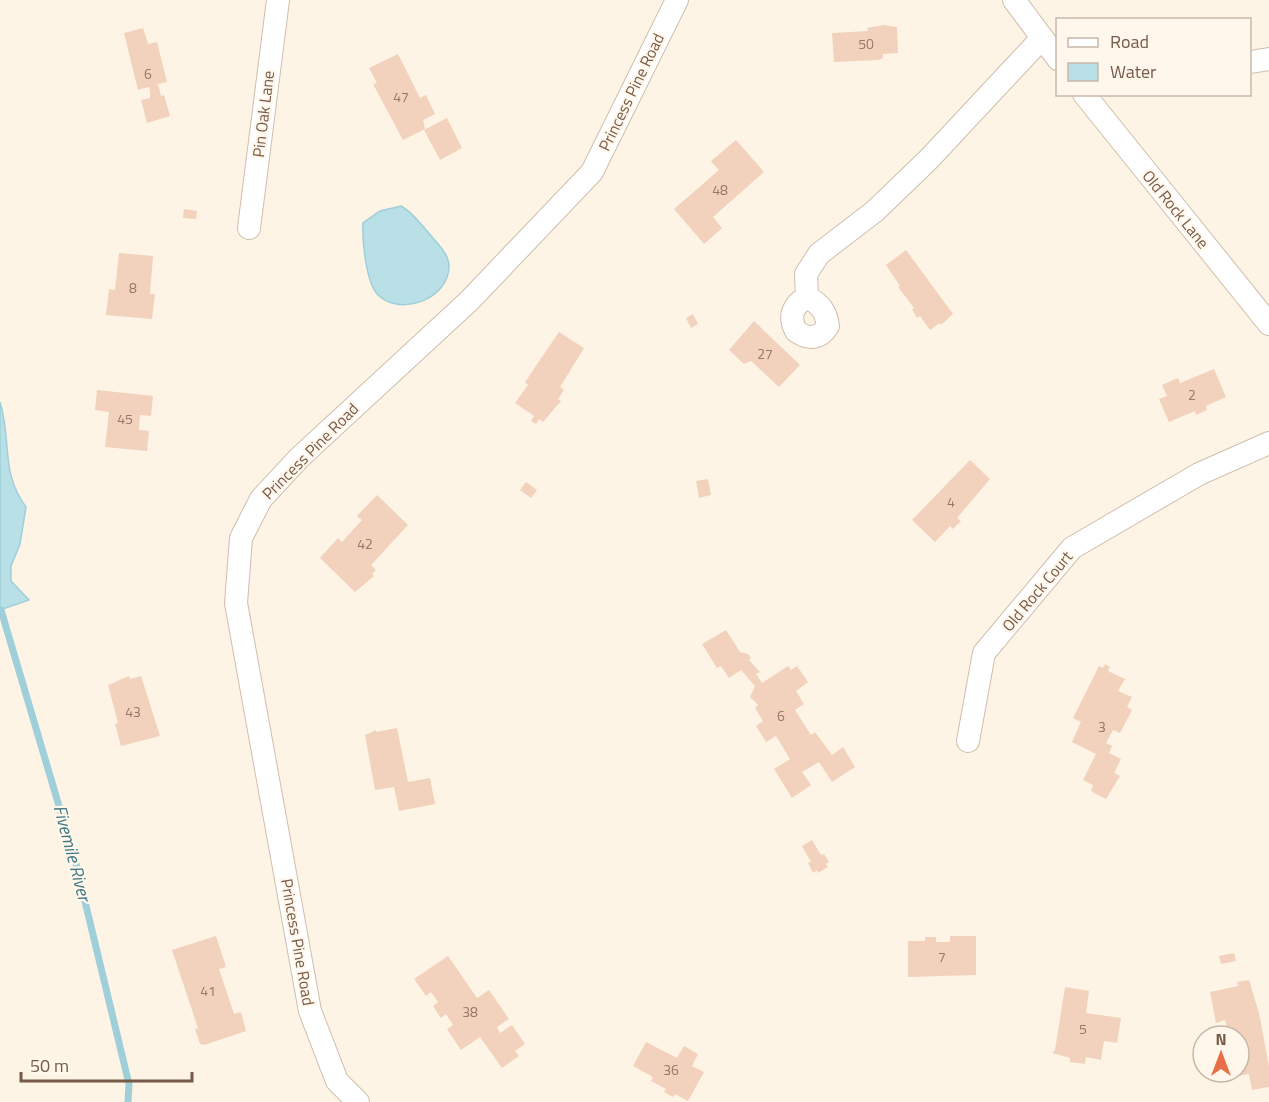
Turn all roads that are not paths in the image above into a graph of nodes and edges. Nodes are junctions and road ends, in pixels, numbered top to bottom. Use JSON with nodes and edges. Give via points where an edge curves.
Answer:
{"nodes":[{"id":1,"x":278,"y":0,"type":"edge"},
{"id":2,"x":677,"y":0,"type":"edge"},
{"id":3,"x":1014,"y":0,"type":"edge"},
{"id":4,"x":1042,"y":38,"type":"junction"},
{"id":5,"x":1056,"y":56,"type":"edge"},
{"id":6,"x":1269,"y":58,"type":"edge"},
{"id":7,"x":1251,"y":62,"type":"edge"},
{"id":8,"x":1086,"y":96,"type":"edge"},
{"id":9,"x":249,"y":228,"type":"dead end"},
{"id":10,"x":807,"y":297,"type":"dead end"},
{"id":11,"x":1269,"y":324,"type":"edge"},
{"id":12,"x":1269,"y":443,"type":"edge"},
{"id":13,"x":968,"y":741,"type":"dead end"},
{"id":14,"x":358,"y":1102,"type":"edge"}],
"edges":[{"from":1,"to":9,"type":"street","name":"Pin Oak Lane"},
{"from":2,"to":14,"type":"street","name":"Princess Pine Road","via":[[592,172],[469,301],[299,458],[261,499],[241,538],[236,603],[310,1011],[337,1081]]},
{"from":3,"to":4,"type":"street"},
{"from":4,"to":5,"type":"street"},
{"from":4,"to":10,"type":"street","via":[[929,159],[875,211],[819,254],[806,274]]},
{"from":6,"to":7,"type":"street"},
{"from":8,"to":11,"type":"street","name":"Old Rock Lane"},
{"from":12,"to":13,"type":"street","name":"Old Rock Court","via":[[1198,474],[1072,548],[984,653]]}]}
